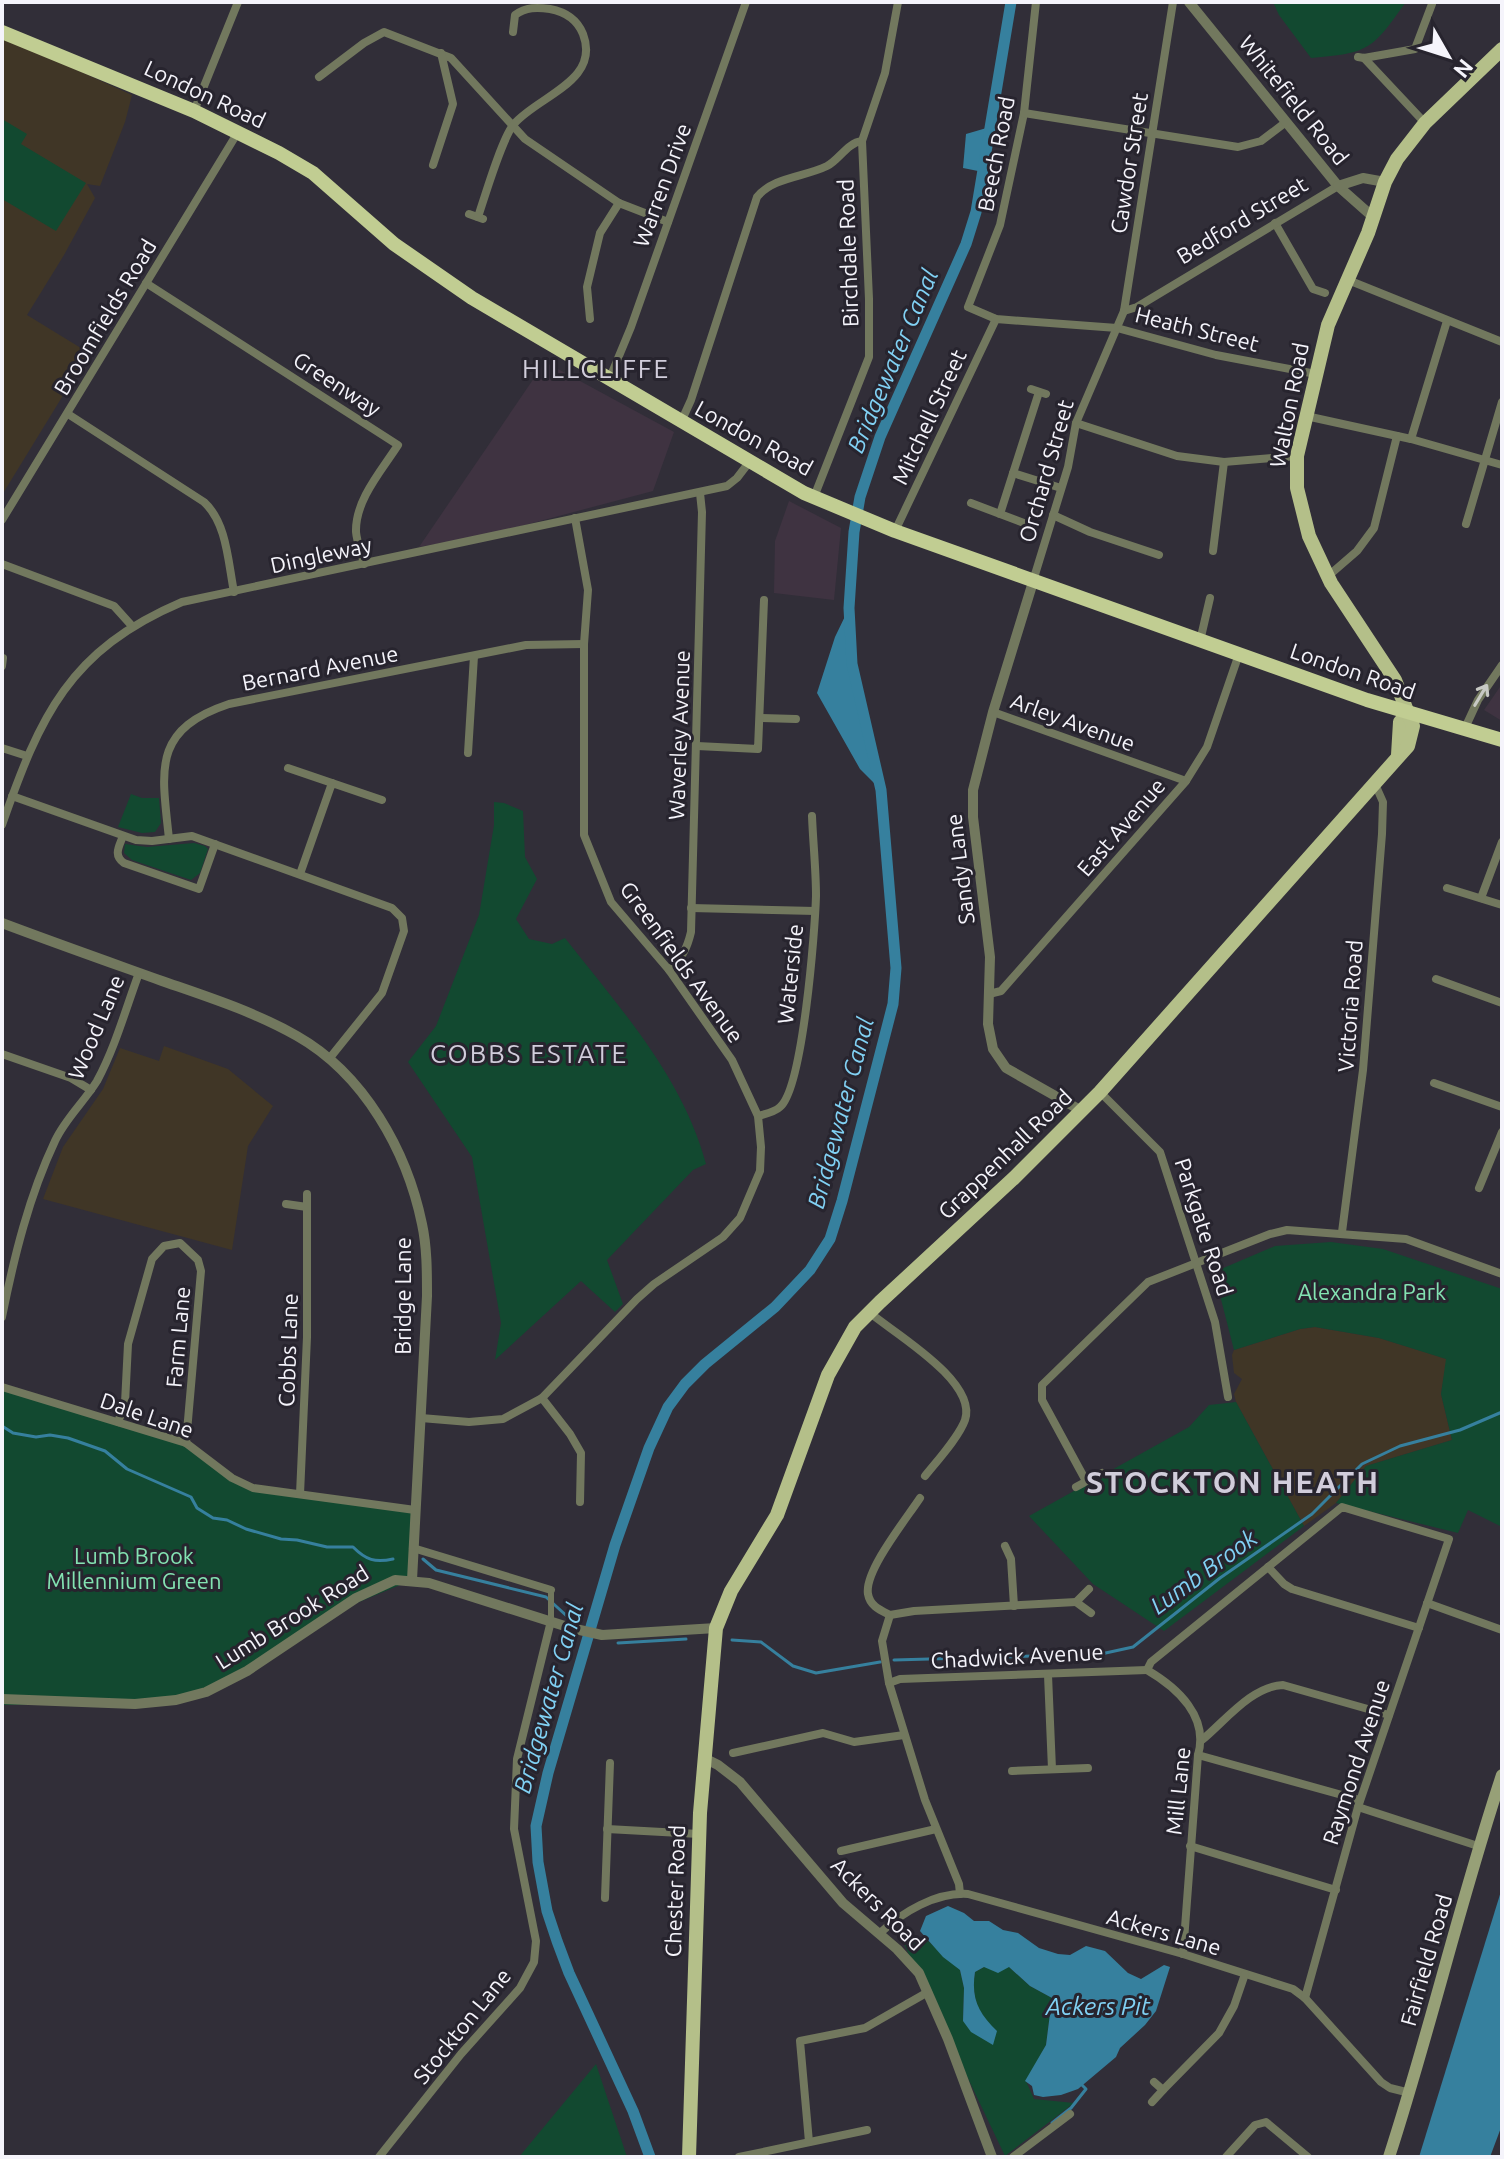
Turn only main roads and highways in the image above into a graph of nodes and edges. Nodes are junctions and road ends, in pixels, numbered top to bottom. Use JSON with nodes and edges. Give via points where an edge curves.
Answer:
{"nodes":[{"id":1,"x":2,"y":32,"type":"edge"},
{"id":2,"x":1502,"y":49,"type":"edge"},
{"id":3,"x":1408,"y":714,"type":"junction"},
{"id":4,"x":1502,"y":740,"type":"edge"},
{"id":5,"x":716,"y":1628,"type":"joint"},
{"id":6,"x":1502,"y":1775,"type":"edge"},
{"id":7,"x":689,"y":2157,"type":"edge"},
{"id":8,"x":1389,"y":2157,"type":"edge"}],
"edges":[{"from":1,"to":3,"type":"highway","name":"London Road","via":[[194,111],[313,173],[400,249],[472,298],[814,497],[1033,582]]},
{"from":2,"to":3,"type":"main road","name":"Walton Road","via":[[1425,123],[1385,182],[1328,325],[1297,456],[1302,514],[1327,577],[1395,680]]},
{"from":3,"to":4,"type":"highway","name":"London Road"},
{"from":3,"to":5,"type":"main road","name":"Grappenhall Road","via":[[1400,722],[1398,755],[1375,784],[1100,1092],[855,1327],[835,1359],[777,1515],[731,1591]]},
{"from":5,"to":7,"type":"main road","name":"Chester Road","via":[[699,1834]]},
{"from":6,"to":8,"type":"main road","name":"Fairfield Road"}]}
